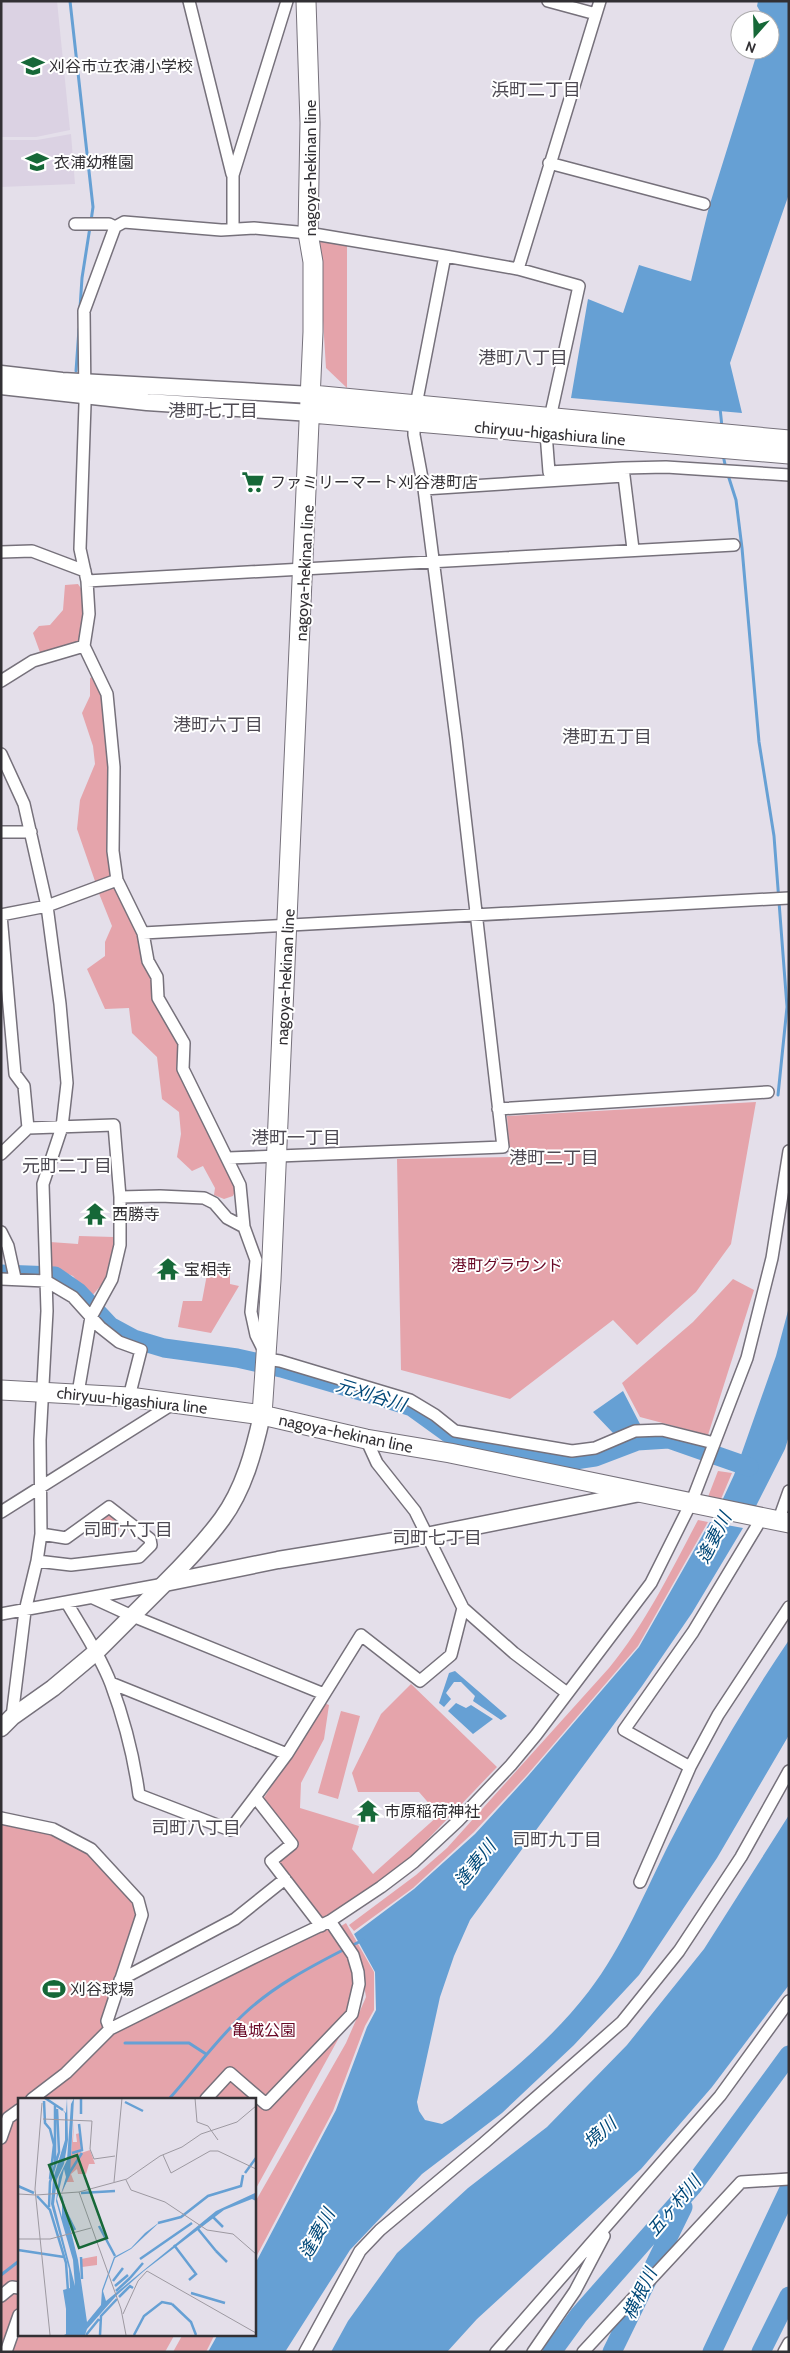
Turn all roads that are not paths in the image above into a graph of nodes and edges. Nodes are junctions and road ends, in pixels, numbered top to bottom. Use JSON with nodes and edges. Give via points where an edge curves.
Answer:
{"nodes":[{"id":1,"x":189,"y":1,"type":"edge"},
{"id":2,"x":287,"y":1,"type":"edge"},
{"id":3,"x":306,"y":1,"type":"edge"},
{"id":4,"x":548,"y":1,"type":"edge"},
{"id":5,"x":600,"y":1,"type":"edge"},
{"id":6,"x":596,"y":14,"type":"junction"},
{"id":7,"x":550,"y":163,"type":"junction"},
{"id":8,"x":233,"y":176,"type":"junction"},
{"id":9,"x":704,"y":204,"type":"dead end"},
{"id":10,"x":79,"y":224,"type":"dead end"},
{"id":11,"x":115,"y":227,"type":"junction"},
{"id":12,"x":233,"y":228,"type":"junction"},
{"id":13,"x":308,"y":233,"type":"junction"},
{"id":14,"x":445,"y":256,"type":"junction"},
{"id":15,"x":518,"y":269,"type":"junction"},
{"id":16,"x":1,"y":374,"type":"edge"},
{"id":17,"x":1,"y":386,"type":"edge"},
{"id":18,"x":85,"y":389,"type":"junction"},
{"id":19,"x":311,"y":404,"type":"junction"},
{"id":20,"x":415,"y":413,"type":"junction"},
{"id":21,"x":548,"y":425,"type":"junction"},
{"id":22,"x":703,"y":440,"type":"junction"},
{"id":23,"x":789,"y":440,"type":"edge"},
{"id":24,"x":789,"y":454,"type":"edge"},
{"id":25,"x":623,"y":472,"type":"junction"},
{"id":26,"x":789,"y":475,"type":"edge"},
{"id":27,"x":424,"y":489,"type":"junction"},
{"id":28,"x":734,"y":545,"type":"dead end"},
{"id":29,"x":633,"y":549,"type":"junction"},
{"id":30,"x":1,"y":552,"type":"edge"},
{"id":31,"x":432,"y":561,"type":"junction"},
{"id":32,"x":304,"y":569,"type":"junction"},
{"id":33,"x":86,"y":576,"type":"junction"},
{"id":34,"x":84,"y":646,"type":"junction"},
{"id":35,"x":1,"y":681,"type":"edge"},
{"id":36,"x":1,"y":754,"type":"edge"},
{"id":37,"x":1,"y":832,"type":"edge"},
{"id":38,"x":31,"y":832,"type":"junction"},
{"id":39,"x":117,"y":880,"type":"junction"},
{"id":40,"x":787,"y":898,"type":"edge"},
{"id":41,"x":47,"y":906,"type":"junction"},
{"id":42,"x":476,"y":914,"type":"junction"},
{"id":43,"x":1,"y":916,"type":"edge"},
{"id":44,"x":287,"y":924,"type":"junction"},
{"id":45,"x":143,"y":933,"type":"junction"},
{"id":46,"x":768,"y":1092,"type":"dead end"},
{"id":47,"x":498,"y":1109,"type":"junction"},
{"id":48,"x":62,"y":1127,"type":"junction"},
{"id":49,"x":28,"y":1128,"type":"junction"},
{"id":50,"x":789,"y":1151,"type":"edge"},
{"id":51,"x":1,"y":1154,"type":"edge"},
{"id":52,"x":277,"y":1155,"type":"junction"},
{"id":53,"x":228,"y":1158,"type":"junction"},
{"id":54,"x":120,"y":1197,"type":"junction"},
{"id":55,"x":244,"y":1227,"type":"junction"},
{"id":56,"x":1,"y":1232,"type":"edge"},
{"id":57,"x":15,"y":1277,"type":"junction"},
{"id":58,"x":47,"y":1277,"type":"junction"},
{"id":59,"x":1,"y":1279,"type":"edge"},
{"id":60,"x":92,"y":1317,"type":"junction"},
{"id":61,"x":266,"y":1358,"type":"junction"},
{"id":62,"x":1,"y":1390,"type":"edge"},
{"id":63,"x":42,"y":1391,"type":"junction"},
{"id":64,"x":78,"y":1393,"type":"junction"},
{"id":65,"x":129,"y":1397,"type":"junction"},
{"id":66,"x":176,"y":1402,"type":"junction"},
{"id":67,"x":262,"y":1410,"type":"junction"},
{"id":68,"x":455,"y":1431,"type":"junction"},
{"id":69,"x":366,"y":1439,"type":"junction"},
{"id":70,"x":714,"y":1444,"type":"junction"},
{"id":71,"x":450,"y":1452,"type":"junction"},
{"id":72,"x":41,"y":1486,"type":"junction"},
{"id":73,"x":789,"y":1491,"type":"edge"},
{"id":74,"x":640,"y":1493,"type":"junction"},
{"id":75,"x":694,"y":1496,"type":"junction"},
{"id":76,"x":1,"y":1512,"type":"edge"},
{"id":77,"x":777,"y":1519,"type":"edge"},
{"id":78,"x":41,"y":1534,"type":"junction"},
{"id":79,"x":426,"y":1536,"type":"junction"},
{"id":80,"x":37,"y":1562,"type":"junction"},
{"id":81,"x":166,"y":1583,"type":"junction"},
{"id":82,"x":93,"y":1598,"type":"junction"},
{"id":83,"x":66,"y":1603,"type":"junction"},
{"id":84,"x":789,"y":1607,"type":"edge"},
{"id":85,"x":463,"y":1608,"type":"junction"},
{"id":86,"x":25,"y":1611,"type":"junction"},
{"id":87,"x":1,"y":1614,"type":"edge"},
{"id":88,"x":130,"y":1615,"type":"junction"},
{"id":89,"x":96,"y":1652,"type":"junction"},
{"id":90,"x":111,"y":1683,"type":"junction"},
{"id":91,"x":567,"y":1693,"type":"junction"},
{"id":92,"x":324,"y":1694,"type":"junction"},
{"id":93,"x":7,"y":1723,"type":"edge"},
{"id":94,"x":287,"y":1754,"type":"junction"},
{"id":95,"x":690,"y":1767,"type":"junction"},
{"id":96,"x":789,"y":1771,"type":"edge"},
{"id":97,"x":255,"y":1797,"type":"junction"},
{"id":98,"x":1,"y":1818,"type":"edge"},
{"id":99,"x":285,"y":1880,"type":"junction"},
{"id":100,"x":640,"y":1882,"type":"dead end"},
{"id":101,"x":326,"y":1924,"type":"junction"},
{"id":102,"x":120,"y":1980,"type":"junction"},
{"id":103,"x":789,"y":2001,"type":"edge"},
{"id":104,"x":110,"y":2029,"type":"junction"},
{"id":105,"x":33,"y":2098,"type":"edge"},
{"id":106,"x":207,"y":2098,"type":"edge"},
{"id":107,"x":18,"y":2110,"type":"edge"},
{"id":108,"x":5,"y":2115,"type":"edge"},
{"id":109,"x":1,"y":2138,"type":"edge"},
{"id":110,"x":789,"y":2179,"type":"edge"},
{"id":111,"x":612,"y":2220,"type":"junction"},
{"id":112,"x":18,"y":2288,"type":"edge"},
{"id":113,"x":1,"y":2296,"type":"edge"},
{"id":114,"x":18,"y":2319,"type":"edge"},
{"id":115,"x":789,"y":2343,"type":"edge"},
{"id":116,"x":6,"y":2352,"type":"edge"},
{"id":117,"x":305,"y":2352,"type":"edge"},
{"id":118,"x":496,"y":2352,"type":"edge"},
{"id":119,"x":533,"y":2352,"type":"edge"},
{"id":120,"x":584,"y":2352,"type":"edge"},
{"id":121,"x":784,"y":2352,"type":"edge"}],
"edges":[{"from":1,"to":8,"type":"street"},
{"from":2,"to":8,"type":"street"},
{"from":3,"to":13,"type":"main road","name":"nagoya-hekinan line","via":[[310,123]]},
{"from":4,"to":6,"type":"street"},
{"from":5,"to":6,"type":"street"},
{"from":6,"to":7,"type":"street"},
{"from":7,"to":9,"type":"street"},
{"from":7,"to":15,"type":"street"},
{"from":8,"to":12,"type":"street"},
{"from":10,"to":11,"type":"street"},
{"from":11,"to":12,"type":"street","via":[[124,222],[221,230]]},
{"from":11,"to":18,"type":"street","via":[[84,311]]},
{"from":12,"to":13,"type":"street"},
{"from":13,"to":14,"type":"street"},
{"from":13,"to":19,"type":"main road","name":"nagoya-hekinan line","via":[[313,262]]},
{"from":14,"to":15,"type":"street"},
{"from":14,"to":20,"type":"street"},
{"from":15,"to":21,"type":"street","via":[[579,286]]},
{"from":16,"to":18,"type":"street"},
{"from":17,"to":18,"type":"street"},
{"from":18,"to":19,"type":"street"},
{"from":18,"to":33,"type":"street","via":[[80,550]]},
{"from":19,"to":20,"type":"main road","name":"chiryuu-higashiura line"},
{"from":19,"to":32,"type":"main road","name":"nagoya-hekinan line"},
{"from":20,"to":21,"type":"main road","name":"chiryuu-higashiura line"},
{"from":20,"to":27,"type":"street","via":[[414,435]]},
{"from":21,"to":22,"type":"main road","name":"chiryuu-higashiura line"},
{"from":21,"to":25,"type":"street","via":[[549,472]]},
{"from":22,"to":23,"type":"main road","name":"chiryuu-higashiura line"},
{"from":22,"to":24,"type":"main road","name":"chiryuu-higashiura line"},
{"from":25,"to":26,"type":"street","via":[[666,467]]},
{"from":25,"to":27,"type":"street"},
{"from":25,"to":29,"type":"street"},
{"from":27,"to":31,"type":"street"},
{"from":28,"to":29,"type":"street"},
{"from":29,"to":31,"type":"street"},
{"from":30,"to":33,"type":"street","via":[[32,551]]},
{"from":31,"to":32,"type":"street"},
{"from":31,"to":42,"type":"street"},
{"from":32,"to":33,"type":"street"},
{"from":32,"to":44,"type":"main road","name":"nagoya-hekinan line"},
{"from":33,"to":34,"type":"street","via":[[89,614]]},
{"from":34,"to":35,"type":"street","via":[[33,661]]},
{"from":34,"to":39,"type":"street","via":[[107,694],[114,767],[113,851]]},
{"from":36,"to":38,"type":"street","via":[[24,804]]},
{"from":37,"to":38,"type":"street"},
{"from":38,"to":41,"type":"street"},
{"from":39,"to":41,"type":"street"},
{"from":39,"to":45,"type":"street"},
{"from":40,"to":42,"type":"street"},
{"from":41,"to":43,"type":"street"},
{"from":41,"to":48,"type":"street","via":[[67,1083]]},
{"from":42,"to":44,"type":"street"},
{"from":42,"to":47,"type":"street"},
{"from":43,"to":49,"type":"street","via":[[15,1074],[24,1086]]},
{"from":44,"to":45,"type":"street"},
{"from":44,"to":52,"type":"main road","name":"nagoya-hekinan line"},
{"from":45,"to":53,"type":"street","via":[[148,961],[157,977],[158,998],[184,1043],[183,1069]]},
{"from":46,"to":47,"type":"street"},
{"from":47,"to":52,"type":"street","via":[[503,1146]]},
{"from":48,"to":49,"type":"street"},
{"from":48,"to":54,"type":"street","via":[[114,1125]]},
{"from":48,"to":58,"type":"street","via":[[43,1184]]},
{"from":49,"to":51,"type":"street"},
{"from":50,"to":70,"type":"street","via":[[772,1258],[747,1358]]},
{"from":52,"to":53,"type":"street"},
{"from":52,"to":61,"type":"main road","name":"nagoya-hekinan line"},
{"from":53,"to":55,"type":"street","via":[[240,1184]]},
{"from":54,"to":55,"type":"street","via":[[204,1198],[214,1203],[227,1218]]},
{"from":54,"to":60,"type":"street","via":[[120,1245],[112,1279]]},
{"from":55,"to":61,"type":"street","via":[[256,1260],[251,1312]]},
{"from":56,"to":57,"type":"street","via":[[8,1246]]},
{"from":57,"to":58,"type":"street"},
{"from":57,"to":59,"type":"street"},
{"from":58,"to":60,"type":"street"},
{"from":58,"to":63,"type":"street"},
{"from":60,"to":64,"type":"street"},
{"from":60,"to":65,"type":"street","via":[[119,1342],[142,1350]]},
{"from":61,"to":67,"type":"main road","name":"nagoya-hekinan line"},
{"from":61,"to":68,"type":"street","via":[[410,1400]]},
{"from":62,"to":63,"type":"main road","name":"chiryuu-higashiura line"},
{"from":63,"to":64,"type":"main road","name":"chiryuu-higashiura line"},
{"from":63,"to":72,"type":"street"},
{"from":64,"to":65,"type":"main road","name":"chiryuu-higashiura line"},
{"from":65,"to":66,"type":"main road","name":"chiryuu-higashiura line"},
{"from":66,"to":67,"type":"main road","name":"chiryuu-higashiura line"},
{"from":66,"to":72,"type":"street"},
{"from":67,"to":69,"type":"main road","name":"nagoya-hekinan line"},
{"from":67,"to":81,"type":"street","via":[[248,1466],[223,1518]]},
{"from":68,"to":70,"type":"street","via":[[572,1451],[595,1448],[635,1431],[662,1430]]},
{"from":68,"to":71,"type":"street"},
{"from":69,"to":71,"type":"main road","name":"nagoya-hekinan line"},
{"from":69,"to":79,"type":"street","via":[[376,1463],[415,1511]]},
{"from":70,"to":75,"type":"street"},
{"from":71,"to":74,"type":"main road","name":"nagoya-hekinan line"},
{"from":72,"to":76,"type":"street"},
{"from":72,"to":78,"type":"street"},
{"from":73,"to":77,"type":"street"},
{"from":74,"to":75,"type":"main road","name":"nagoya-hekinan line"},
{"from":74,"to":79,"type":"street"},
{"from":75,"to":77,"type":"main road","name":"nagoya-hekinan line"},
{"from":75,"to":91,"type":"street","via":[[651,1582]]},
{"from":77,"to":95,"type":"street","via":[[624,1730]]},
{"from":78,"to":80,"type":"street"},
{"from":78,"to":80,"type":"street","via":[[66,1538],[109,1507],[150,1539],[151,1545],[139,1557],[71,1566]]},
{"from":79,"to":81,"type":"street","via":[[278,1560]]},
{"from":79,"to":85,"type":"street"},
{"from":80,"to":86,"type":"street"},
{"from":81,"to":82,"type":"street"},
{"from":81,"to":88,"type":"street"},
{"from":82,"to":83,"type":"street"},
{"from":82,"to":88,"type":"street"},
{"from":83,"to":86,"type":"street"},
{"from":83,"to":89,"type":"street"},
{"from":84,"to":95,"type":"street","via":[[718,1715]]},
{"from":85,"to":91,"type":"street","via":[[514,1653]]},
{"from":85,"to":92,"type":"street","via":[[451,1656],[420,1681],[361,1635]]},
{"from":86,"to":87,"type":"street"},
{"from":86,"to":93,"type":"street"},
{"from":88,"to":89,"type":"street"},
{"from":88,"to":92,"type":"street"},
{"from":89,"to":90,"type":"street"},
{"from":89,"to":93,"type":"street"},
{"from":90,"to":94,"type":"street"},
{"from":90,"to":97,"type":"street","via":[[133,1756],[139,1795],[230,1830]]},
{"from":91,"to":101,"type":"street","via":[[511,1765],[458,1820],[414,1862]]},
{"from":92,"to":94,"type":"street"},
{"from":94,"to":97,"type":"street"},
{"from":95,"to":100,"type":"street"},
{"from":96,"to":117,"type":"street","via":[[741,1857],[684,1943],[622,2022],[380,2230],[360,2251]]},
{"from":97,"to":99,"type":"street","via":[[292,1844],[271,1861]]},
{"from":98,"to":102,"type":"street","via":[[53,1829],[91,1849],[138,1900],[142,1915]]},
{"from":99,"to":101,"type":"street"},
{"from":99,"to":102,"type":"street","via":[[235,1919]]},
{"from":101,"to":104,"type":"street"},
{"from":101,"to":106,"type":"street","via":[[353,1955],[358,1972],[359,1984],[352,2014],[266,2104],[230,2073]]},
{"from":102,"to":104,"type":"street","via":[[108,2021]]},
{"from":103,"to":111,"type":"street","via":[[720,2096]]},
{"from":104,"to":105,"type":"street","via":[[66,2073]]},
{"from":107,"to":108,"type":"street"},
{"from":108,"to":109,"type":"street"},
{"from":110,"to":120,"type":"street","via":[[741,2182]]},
{"from":111,"to":118,"type":"street"},
{"from":111,"to":119,"type":"street","via":[[575,2291]]},
{"from":112,"to":113,"type":"street","via":[[12,2287]]},
{"from":114,"to":116,"type":"street"},
{"from":115,"to":121,"type":"street"}]}
